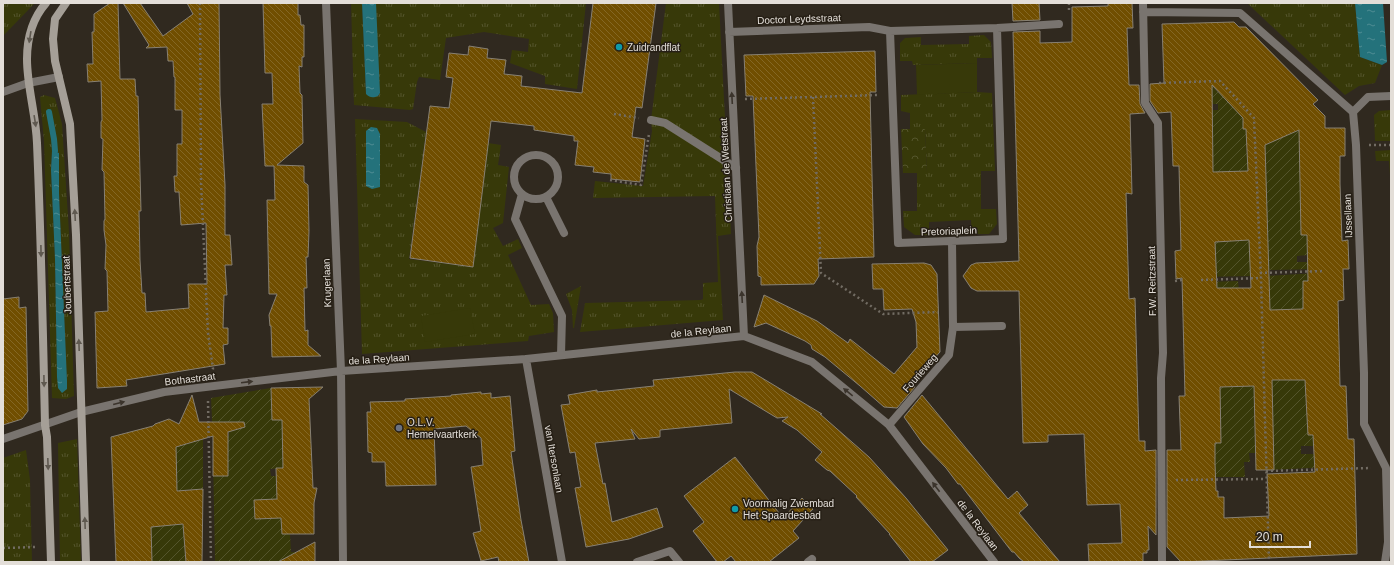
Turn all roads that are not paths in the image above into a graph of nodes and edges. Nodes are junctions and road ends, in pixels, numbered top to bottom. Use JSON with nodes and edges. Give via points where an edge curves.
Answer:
{"nodes":[{"id":1,"x":46,"y":3,"type":"edge"},
{"id":2,"x":66,"y":3,"type":"edge"},
{"id":3,"x":326,"y":3,"type":"edge"},
{"id":4,"x":728,"y":3,"type":"edge"},
{"id":5,"x":1143,"y":3,"type":"edge"},
{"id":6,"x":1143,"y":12,"type":"junction"},
{"id":7,"x":1060,"y":24,"type":"dead end"},
{"id":8,"x":997,"y":28,"type":"junction"},
{"id":9,"x":890,"y":31,"type":"junction"},
{"id":10,"x":729,"y":32,"type":"junction"},
{"id":11,"x":59,"y":77,"type":"junction"},
{"id":12,"x":28,"y":83,"type":"junction"},
{"id":13,"x":3,"y":92,"type":"edge"},
{"id":14,"x":1391,"y":96,"type":"edge"},
{"id":15,"x":1354,"y":112,"type":"junction"},
{"id":16,"x":651,"y":120,"type":"road end"},
{"id":17,"x":736,"y":168,"type":"junction"},
{"id":18,"x":522,"y":194,"type":"junction"},
{"id":19,"x":546,"y":197,"type":"junction"},
{"id":20,"x":564,"y":233,"type":"dead end"},
{"id":21,"x":952,"y":241,"type":"junction"},
{"id":22,"x":1002,"y":326,"type":"dead end"},
{"id":23,"x":953,"y":327,"type":"junction"},
{"id":24,"x":744,"y":336,"type":"junction"},
{"id":25,"x":561,"y":355,"type":"junction"},
{"id":26,"x":526,"y":359,"type":"junction"},
{"id":27,"x":341,"y":371,"type":"junction"},
{"id":28,"x":81,"y":412,"type":"junction"},
{"id":29,"x":889,"y":425,"type":"junction"},
{"id":30,"x":45,"y":426,"type":"junction"},
{"id":31,"x":3,"y":439,"type":"edge"},
{"id":32,"x":51,"y":562,"type":"edge"},
{"id":33,"x":86,"y":562,"type":"edge"},
{"id":34,"x":343,"y":562,"type":"edge"},
{"id":35,"x":562,"y":562,"type":"edge"},
{"id":36,"x":637,"y":562,"type":"edge"},
{"id":37,"x":679,"y":562,"type":"edge"},
{"id":38,"x":994,"y":562,"type":"edge"},
{"id":39,"x":1162,"y":562,"type":"edge"},
{"id":40,"x":1385,"y":562,"type":"edge"}],
"edges":[{"from":1,"to":12,"type":"main road","one_way":true,"via":[[38,12],[30,32]]},
{"from":2,"to":11,"type":"main road","name":"Joubertstraat","via":[[55,19],[52,39],[54,61]]},
{"from":3,"to":27,"type":"street","name":"Krugerlaan"},
{"from":4,"to":10,"type":"street","name":"Christiaan de Wetstraat"},
{"from":5,"to":6,"type":"street","name":"F.W. Reitzstraat"},
{"from":6,"to":15,"type":"street","via":[[1240,13]]},
{"from":6,"to":39,"type":"street","name":"F.W. Reitzstraat","via":[[1145,104],[1158,123],[1163,353]]},
{"from":7,"to":8,"type":"street"},
{"from":8,"to":9,"type":"street"},
{"from":8,"to":21,"type":"street","name":"Pretoriaplein","via":[[1003,239]]},
{"from":9,"to":10,"type":"street","name":"Doctor Leydsstraat","via":[[869,27]]},
{"from":9,"to":21,"type":"street","name":"Pretoriaplein","via":[[898,243]]},
{"from":17,"to":10,"type":"street","name":"Christiaan de Wetstraat","one_way":true},
{"from":11,"to":12,"type":"street"},
{"from":28,"to":11,"type":"main road","name":"Joubertstraat","one_way":true,"via":[[70,124]]},
{"from":12,"to":13,"type":"street"},
{"from":12,"to":30,"type":"main road","one_way":true,"via":[[37,135]]},
{"from":14,"to":15,"type":"street","via":[[1368,97]]},
{"from":15,"to":40,"type":"street","name":"IJssellaan","via":[[1364,424],[1386,468],[1388,542]]},
{"from":16,"to":17,"type":"street","via":[[665,123]]},
{"from":24,"to":17,"type":"street","name":"Christiaan de Wetstraat","one_way":true},
{"from":18,"to":19,"type":"street","via":[[534,199]]},
{"from":18,"to":19,"type":"street","via":[[514,183],[515,169],[524,158],[538,155],[551,160],[558,173],[556,187]]},
{"from":18,"to":25,"type":"street","via":[[515,219],[562,316]]},
{"from":19,"to":20,"type":"street"},
{"from":21,"to":23,"type":"street","name":"Fourieweg"},
{"from":22,"to":23,"type":"street"},
{"from":23,"to":29,"type":"street","name":"Fourieweg","via":[[948,355]]},
{"from":24,"to":25,"type":"street","name":"de la Reylaan"},
{"from":29,"to":24,"type":"street","name":"de la Reylaan","one_way":true,"via":[[812,362]]},
{"from":25,"to":26,"type":"street","name":"de la Reylaan"},
{"from":26,"to":27,"type":"street","name":"de la Reylaan"},
{"from":26,"to":35,"type":"street","name":"van Itersonlaan"},
{"from":28,"to":27,"type":"street","name":"Bothastraat","one_way":true,"via":[[164,392]]},
{"from":27,"to":34,"type":"street","name":"Krugerlaan"},
{"from":28,"to":30,"type":"street","name":"Bothastraat"},
{"from":33,"to":28,"type":"main road","name":"Joubertstraat","one_way":true},
{"from":38,"to":29,"type":"street","name":"de la Reylaan","one_way":true},
{"from":30,"to":31,"type":"street","name":"Bothastraat"},
{"from":30,"to":32,"type":"main road","one_way":true},
{"from":36,"to":37,"type":"street","via":[[670,551]]}]}
